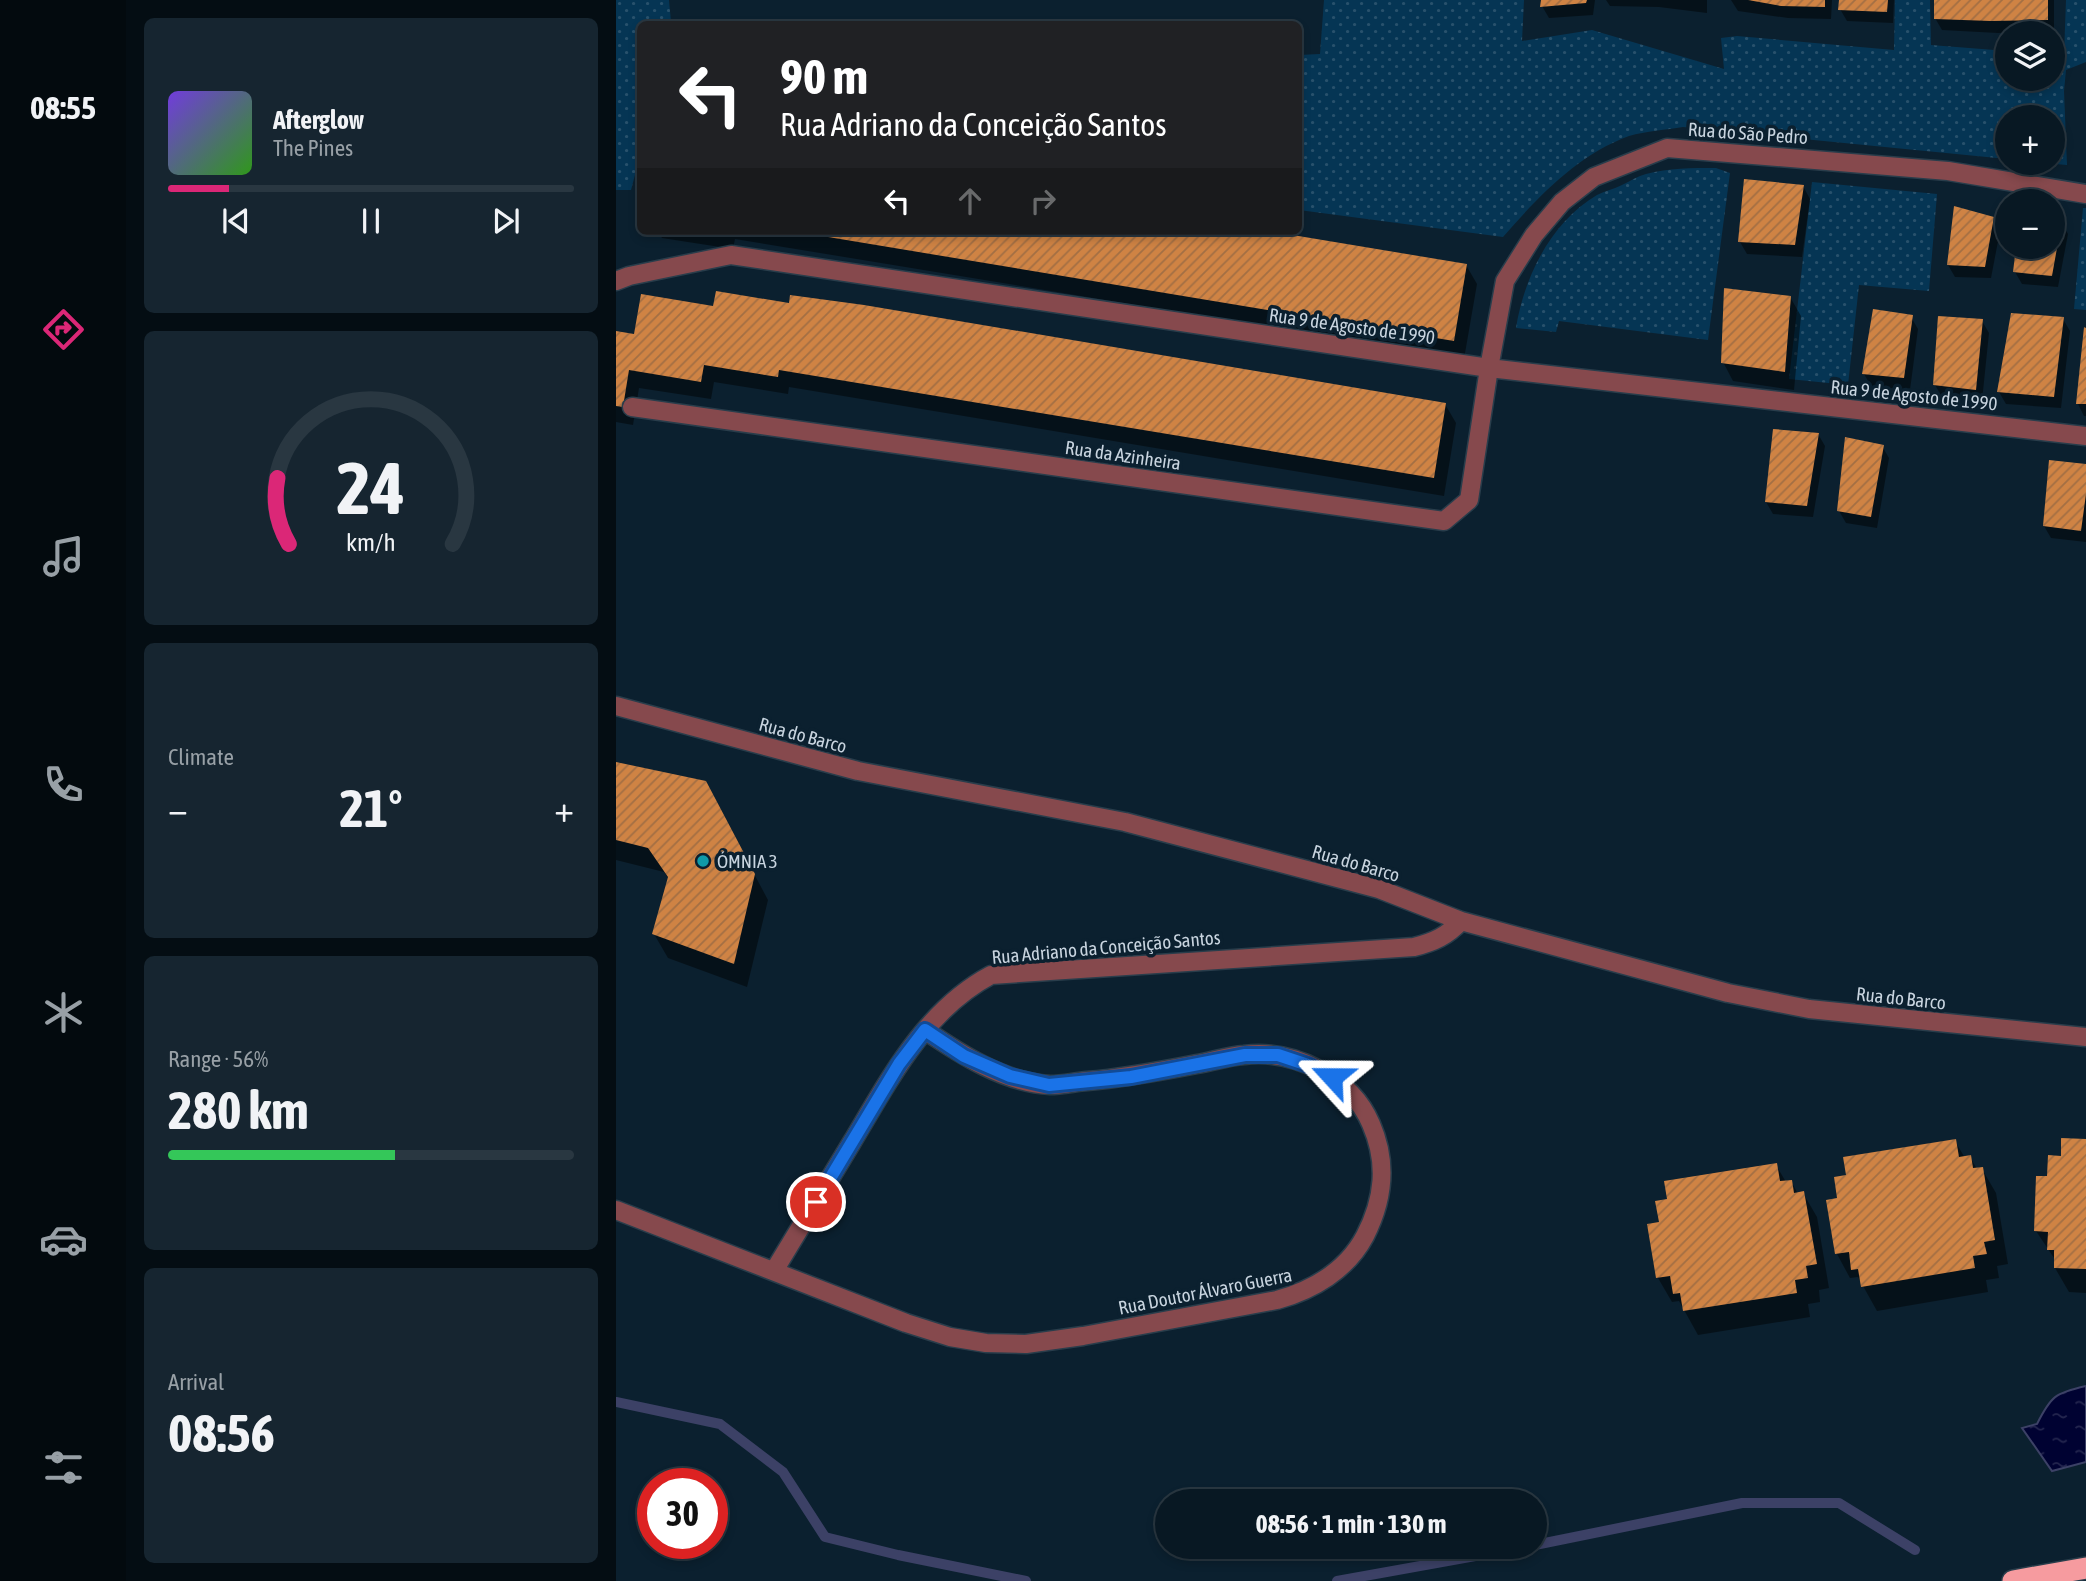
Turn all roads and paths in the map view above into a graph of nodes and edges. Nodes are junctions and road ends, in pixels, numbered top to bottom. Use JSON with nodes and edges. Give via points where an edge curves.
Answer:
{"nodes":[{"id":1,"x":2086,"y":194,"type":"edge"},
{"id":2,"x":616,"y":281,"type":"edge"},
{"id":3,"x":1489,"y":368,"type":"junction"},
{"id":4,"x":632,"y":407,"type":"dead end"},
{"id":5,"x":2086,"y":436,"type":"edge"},
{"id":6,"x":616,"y":706,"type":"edge"},
{"id":7,"x":1461,"y":921,"type":"junction"},
{"id":8,"x":925,"y":1030,"type":"junction"},
{"id":9,"x":2086,"y":1037,"type":"edge"},
{"id":10,"x":616,"y":1210,"type":"edge"},
{"id":11,"x":774,"y":1271,"type":"junction"},
{"id":12,"x":2086,"y":1568,"type":"edge"},
{"id":13,"x":2013,"y":1581,"type":"edge"}],
"edges":[{"from":1,"to":3,"type":"street","name":"Rua do São Pedro","via":[[1948,171],[1667,148],[1594,177],[1563,202],[1534,235],[1505,281]]},
{"from":2,"to":3,"type":"street","name":"Rua 9 de Agosto de 1990","via":[[731,255]]},
{"from":3,"to":4,"type":"street","name":"Rua da Azinheira","via":[[1469,500],[1444,522]]},
{"from":3,"to":5,"type":"street","name":"Rua 9 de Agosto de 1990"},
{"from":6,"to":7,"type":"street","name":"Rua do Barco","via":[[858,771],[1125,822],[1379,889]]},
{"from":7,"to":8,"type":"street","name":"Rua Adriano da Conceição Santos","via":[[1436,941],[1414,947],[991,975],[953,1000]]},
{"from":7,"to":9,"type":"street","name":"Rua do Barco","via":[[1770,1003]]},
{"from":8,"to":11,"type":"street","name":"Rua Adriano da Conceição Santos","via":[[899,1064]]},
{"from":8,"to":11,"type":"street","name":"Rua Doutor Álvaro Guerra","via":[[964,1056],[1010,1076],[1049,1085],[1131,1077],[1245,1055],[1278,1055],[1308,1065],[1332,1077],[1369,1118],[1383,1166],[1376,1215],[1363,1241],[1344,1263],[1303,1293],[1026,1344],[950,1337]]},
{"from":10,"to":11,"type":"street","name":"Rua Doutor Álvaro Guerra"},
{"from":12,"to":13,"type":"highway"}]}
